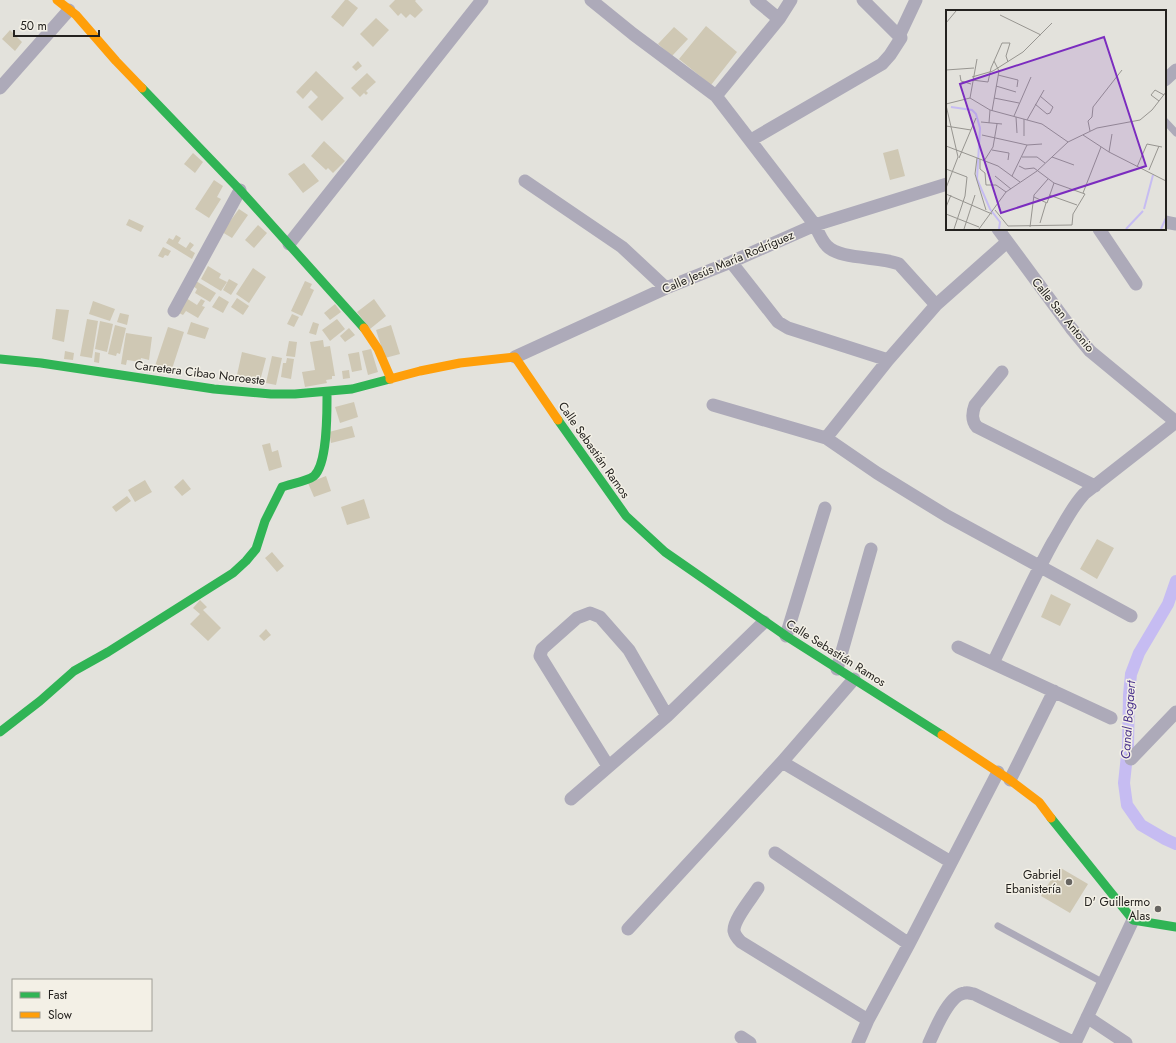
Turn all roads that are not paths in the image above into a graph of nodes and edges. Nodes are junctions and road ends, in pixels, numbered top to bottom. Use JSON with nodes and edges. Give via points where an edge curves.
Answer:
{"nodes":[{"id":1,"x":57,"y":0,"type":"edge"},
{"id":2,"x":482,"y":0,"type":"edge"},
{"id":3,"x":591,"y":0,"type":"edge"},
{"id":4,"x":756,"y":0,"type":"edge"},
{"id":5,"x":791,"y":0,"type":"edge"},
{"id":6,"x":863,"y":0,"type":"edge"},
{"id":7,"x":916,"y":0,"type":"edge"},
{"id":8,"x":69,"y":10,"type":"junction"},
{"id":9,"x":779,"y":19,"type":"junction"},
{"id":10,"x":902,"y":38,"type":"junction"},
{"id":11,"x":1176,"y":70,"type":"edge"},
{"id":12,"x":1166,"y":79,"type":"edge"},
{"id":13,"x":0,"y":88,"type":"edge"},
{"id":14,"x":716,"y":96,"type":"junction"},
{"id":15,"x":1166,"y":122,"type":"edge"},
{"id":16,"x":1176,"y":133,"type":"edge"},
{"id":17,"x":751,"y":140,"type":"junction"},
{"id":18,"x":525,"y":181,"type":"dead end"},
{"id":19,"x":946,"y":184,"type":"edge"},
{"id":20,"x":240,"y":190,"type":"junction"},
{"id":21,"x":1166,"y":222,"type":"edge"},
{"id":22,"x":1176,"y":224,"type":"edge"},
{"id":23,"x":815,"y":225,"type":"junction"},
{"id":24,"x":999,"y":230,"type":"edge"},
{"id":25,"x":1100,"y":230,"type":"edge"},
{"id":26,"x":1007,"y":242,"type":"junction"},
{"id":27,"x":289,"y":244,"type":"junction"},
{"id":28,"x":731,"y":262,"type":"junction"},
{"id":29,"x":1136,"y":284,"type":"dead end"},
{"id":30,"x":666,"y":288,"type":"junction"},
{"id":31,"x":936,"y":305,"type":"junction"},
{"id":32,"x":174,"y":311,"type":"dead end"},
{"id":33,"x":515,"y":357,"type":"junction"},
{"id":34,"x":0,"y":359,"type":"edge"},
{"id":35,"x":888,"y":360,"type":"junction"},
{"id":36,"x":1002,"y":372,"type":"dead end"},
{"id":37,"x":391,"y":379,"type":"junction"},
{"id":38,"x":327,"y":392,"type":"junction"},
{"id":39,"x":712,"y":405,"type":"dead end"},
{"id":40,"x":1176,"y":422,"type":"edge"},
{"id":41,"x":826,"y":438,"type":"junction"},
{"id":42,"x":1094,"y":486,"type":"junction"},
{"id":43,"x":825,"y":508,"type":"dead end"},
{"id":44,"x":871,"y":549,"type":"dead end"},
{"id":45,"x":1040,"y":567,"type":"junction"},
{"id":46,"x":1131,"y":616,"type":"dead end"},
{"id":47,"x":764,"y":622,"type":"junction"},
{"id":48,"x":786,"y":636,"type":"junction"},
{"id":49,"x":958,"y":647,"type":"dead end"},
{"id":50,"x":993,"y":663,"type":"junction"},
{"id":51,"x":837,"y":669,"type":"junction"},
{"id":52,"x":854,"y":679,"type":"junction"},
{"id":53,"x":1054,"y":691,"type":"junction"},
{"id":54,"x":1176,"y":712,"type":"edge"},
{"id":55,"x":667,"y":716,"type":"junction"},
{"id":56,"x":1111,"y":718,"type":"dead end"},
{"id":57,"x":0,"y":732,"type":"edge"},
{"id":58,"x":1131,"y":759,"type":"dead end"},
{"id":59,"x":782,"y":762,"type":"junction"},
{"id":60,"x":608,"y":766,"type":"junction"},
{"id":61,"x":998,"y":772,"type":"junction"},
{"id":62,"x":1010,"y":780,"type":"junction"},
{"id":63,"x":570,"y":799,"type":"dead end"},
{"id":64,"x":775,"y":853,"type":"dead end"},
{"id":65,"x":951,"y":862,"type":"junction"},
{"id":66,"x":758,"y":888,"type":"dead end"},
{"id":67,"x":1133,"y":920,"type":"junction"},
{"id":68,"x":998,"y":926,"type":"dead end"},
{"id":69,"x":1176,"y":927,"type":"edge"},
{"id":70,"x":628,"y":929,"type":"dead end"},
{"id":71,"x":909,"y":944,"type":"junction"},
{"id":72,"x":1104,"y":983,"type":"junction"},
{"id":73,"x":1087,"y":1018,"type":"junction"},
{"id":74,"x":868,"y":1020,"type":"junction"},
{"id":75,"x":858,"y":1043,"type":"edge"},
{"id":76,"x":929,"y":1043,"type":"edge"},
{"id":77,"x":1075,"y":1043,"type":"edge"},
{"id":78,"x":1126,"y":1043,"type":"edge"}],
"edges":[{"from":1,"to":8,"type":"main road"},
{"from":2,"to":27,"type":"street"},
{"from":3,"to":14,"type":"street"},
{"from":4,"to":9,"type":"street"},
{"from":5,"to":9,"type":"street"},
{"from":6,"to":10,"type":"street"},
{"from":7,"to":10,"type":"street","via":[[900,34]]},
{"from":8,"to":13,"type":"street"},
{"from":8,"to":20,"type":"main road"},
{"from":9,"to":14,"type":"street"},
{"from":10,"to":17,"type":"street","via":[[882,64]]},
{"from":11,"to":12,"type":"street"},
{"from":14,"to":17,"type":"street"},
{"from":15,"to":16,"type":"lane"},
{"from":17,"to":23,"type":"street"},
{"from":18,"to":30,"type":"street","via":[[622,247]]},
{"from":19,"to":23,"type":"street","name":"Calle Jesús María Rodríguez"},
{"from":20,"to":27,"type":"main road"},
{"from":20,"to":32,"type":"street"},
{"from":21,"to":22,"type":"street"},
{"from":23,"to":28,"type":"street","name":"Calle Jesús María Rodríguez"},
{"from":23,"to":31,"type":"street","via":[[825,244],[832,250],[899,264]]},
{"from":24,"to":26,"type":"street","name":"Calle San Antonio"},
{"from":25,"to":29,"type":"street"},
{"from":26,"to":31,"type":"street"},
{"from":26,"to":40,"type":"street","name":"Calle San Antonio","via":[[1090,351]]},
{"from":27,"to":37,"type":"main road","via":[[362,325],[378,349]]},
{"from":28,"to":30,"type":"street","name":"Calle Jesús María Rodríguez"},
{"from":28,"to":35,"type":"street","via":[[778,322],[788,328]]},
{"from":30,"to":33,"type":"street","name":"Calle Jesús María Rodríguez"},
{"from":31,"to":35,"type":"street"},
{"from":33,"to":37,"type":"main road","name":"Carretera Cibao Noroeste","via":[[460,363]]},
{"from":33,"to":47,"type":"main road","name":"Calle Sebastián Ramos","via":[[626,516],[665,552]]},
{"from":34,"to":38,"type":"main road","name":"Carretera Cibao Noroeste","via":[[214,389],[271,394]]},
{"from":35,"to":41,"type":"street"},
{"from":36,"to":42,"type":"street","via":[[975,405],[974,423],[977,427]]},
{"from":37,"to":38,"type":"main road","name":"Carretera Cibao Noroeste","via":[[352,389]]},
{"from":38,"to":57,"type":"main road","via":[[326,435],[320,467],[314,476],[282,486],[265,521],[256,549],[246,561],[226,577],[74,671]]},
{"from":39,"to":41,"type":"street"},
{"from":40,"to":42,"type":"street"},
{"from":41,"to":45,"type":"street","via":[[876,473],[947,516]]},
{"from":42,"to":45,"type":"street","via":[[1074,507]]},
{"from":43,"to":48,"type":"street"},
{"from":44,"to":51,"type":"street"},
{"from":45,"to":46,"type":"street"},
{"from":45,"to":50,"type":"street"},
{"from":47,"to":48,"type":"main road","name":"Calle Sebastián Ramos"},
{"from":47,"to":55,"type":"street"},
{"from":48,"to":51,"type":"main road","name":"Calle Sebastián Ramos"},
{"from":49,"to":50,"type":"street"},
{"from":50,"to":53,"type":"street"},
{"from":51,"to":52,"type":"main road","name":"Calle Sebastián Ramos"},
{"from":52,"to":59,"type":"street"},
{"from":52,"to":61,"type":"main road","name":"Calle Sebastián Ramos"},
{"from":53,"to":56,"type":"street"},
{"from":53,"to":62,"type":"street"},
{"from":54,"to":58,"type":"street"},
{"from":55,"to":60,"type":"street"},
{"from":55,"to":60,"type":"street","via":[[630,650],[600,617],[590,613],[576,618],[542,649],[540,656]]},
{"from":59,"to":65,"type":"street"},
{"from":59,"to":70,"type":"street"},
{"from":60,"to":63,"type":"street"},
{"from":61,"to":62,"type":"main road","name":"Calle Sebastián Ramos"},
{"from":61,"to":65,"type":"street"},
{"from":62,"to":67,"type":"main road","name":"Calle Sebastián Ramos","via":[[1039,802]]},
{"from":64,"to":71,"type":"street"},
{"from":65,"to":71,"type":"street"},
{"from":66,"to":74,"type":"street","via":[[737,920],[734,932],[737,938]]},
{"from":67,"to":69,"type":"main road"},
{"from":67,"to":72,"type":"street"},
{"from":68,"to":72,"type":"lane"},
{"from":71,"to":74,"type":"street"},
{"from":72,"to":73,"type":"street"},
{"from":73,"to":77,"type":"street"},
{"from":73,"to":78,"type":"street"},
{"from":74,"to":75,"type":"street"},
{"from":76,"to":77,"type":"street","via":[[951,1001],[965,993],[974,994]]}]}
